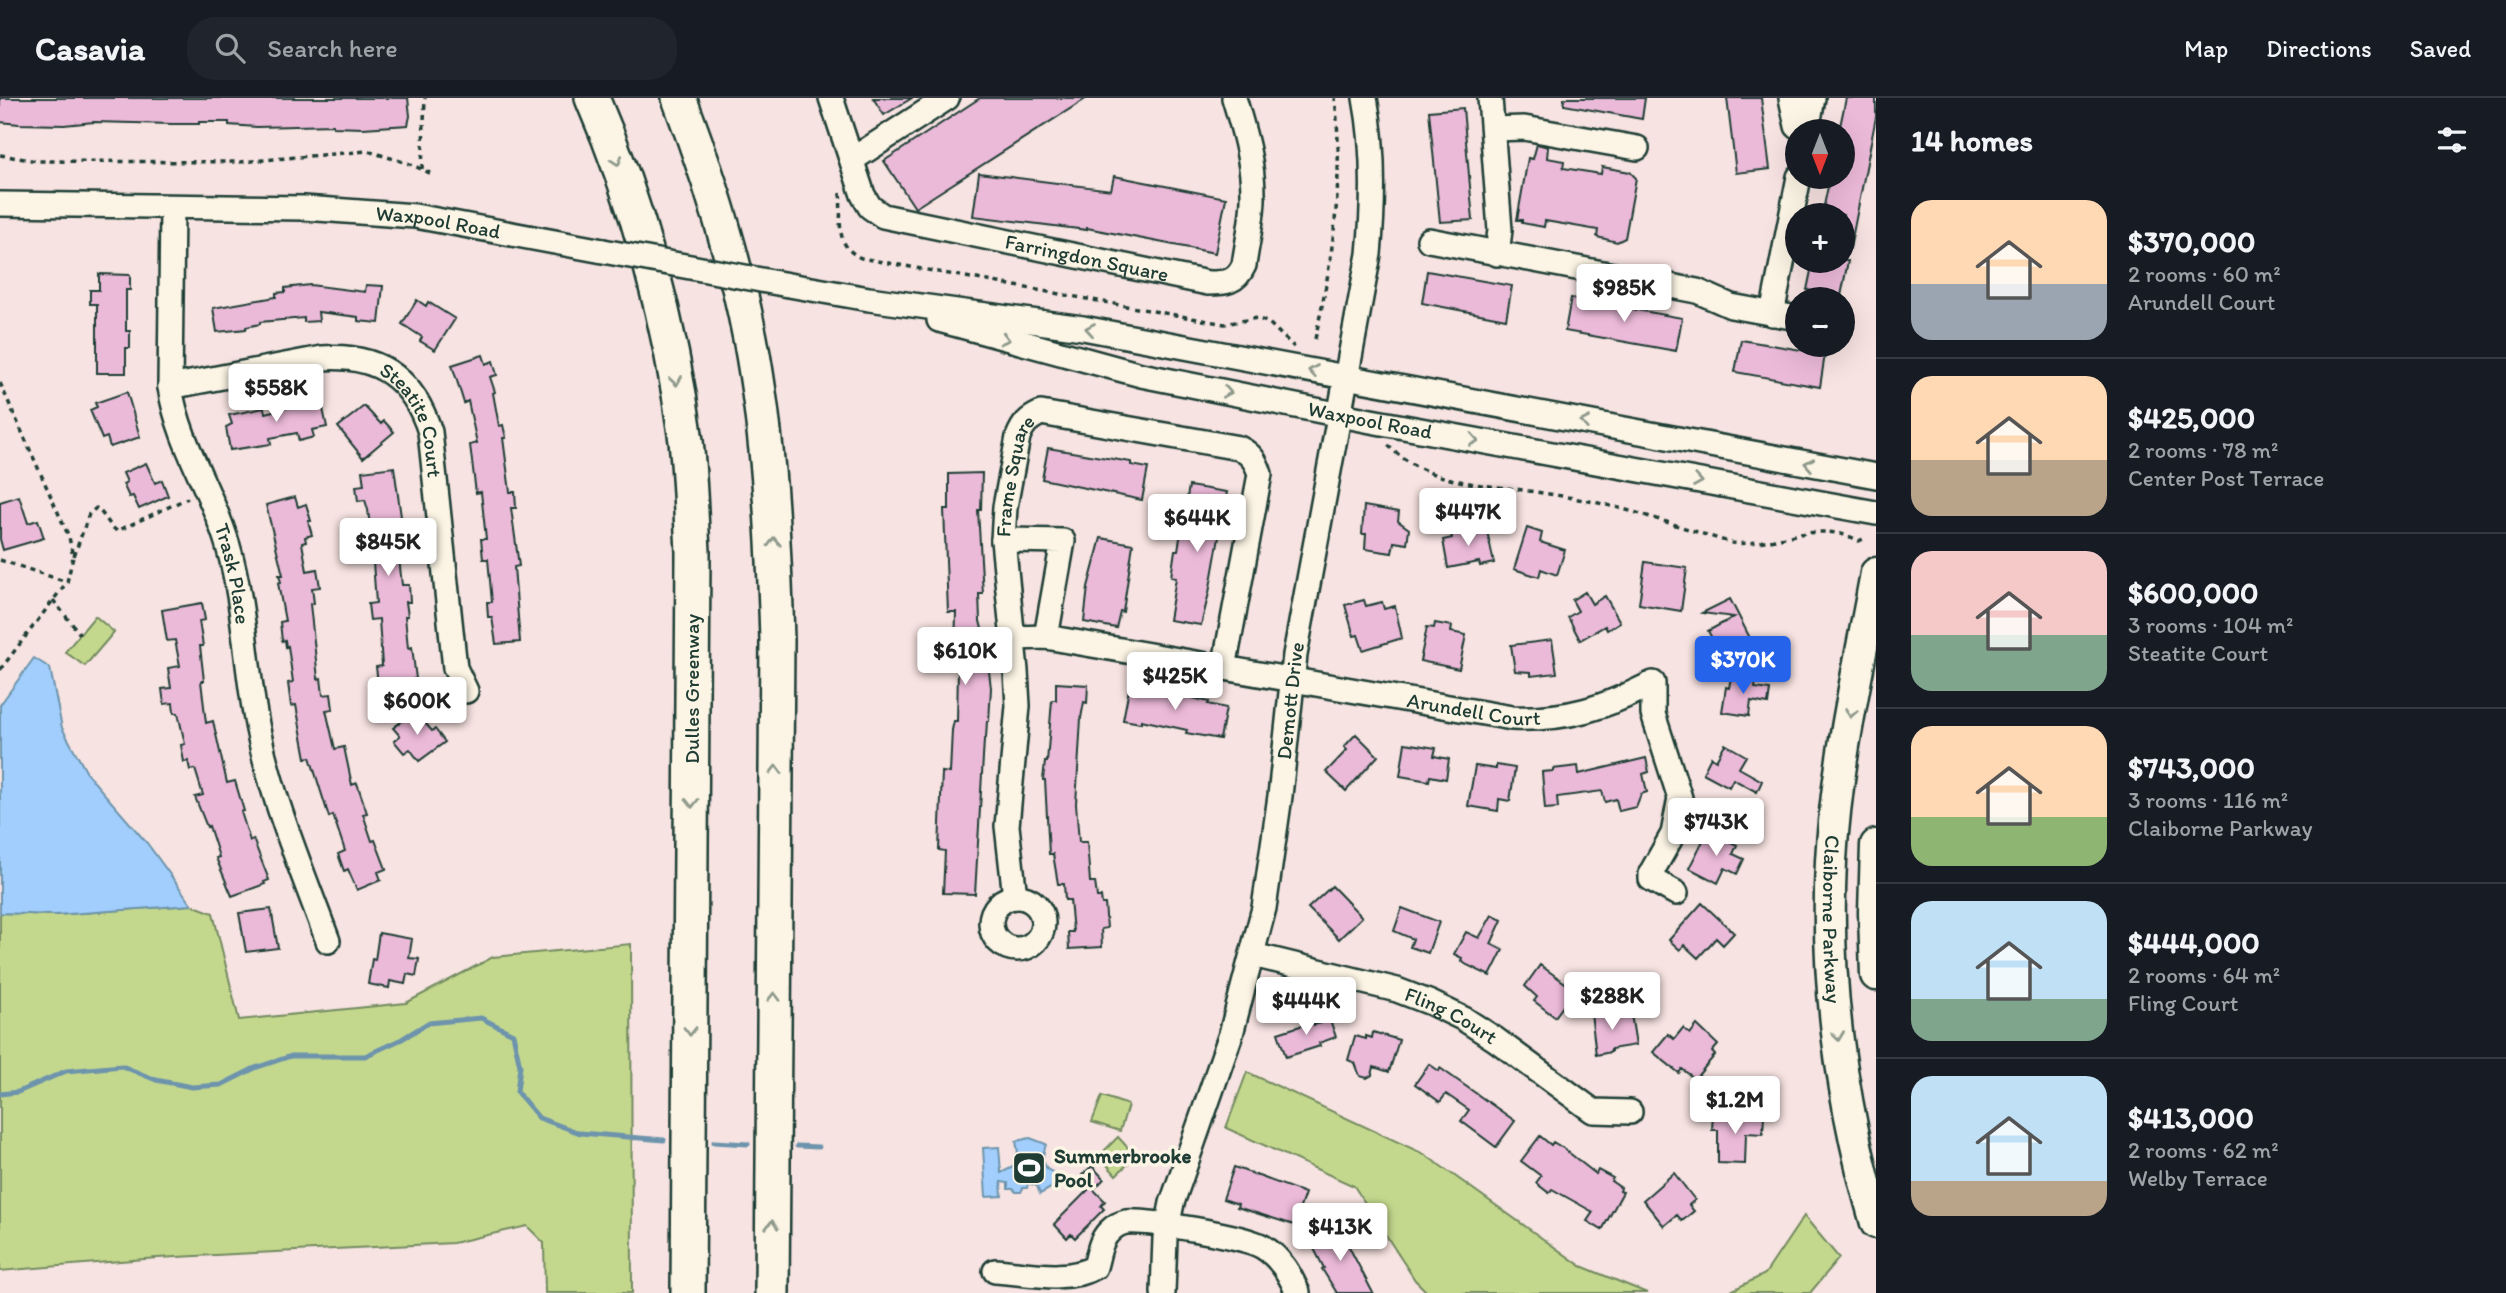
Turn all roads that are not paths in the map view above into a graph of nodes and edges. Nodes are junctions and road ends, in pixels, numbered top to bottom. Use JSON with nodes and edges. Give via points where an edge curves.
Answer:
{"nodes":[{"id":1,"x":592,"y":98,"type":"edge"},
{"id":2,"x":679,"y":98,"type":"edge"},
{"id":3,"x":831,"y":98,"type":"edge"},
{"id":4,"x":947,"y":98,"type":"edge"},
{"id":5,"x":1234,"y":98,"type":"edge"},
{"id":6,"x":1365,"y":98,"type":"edge"},
{"id":7,"x":1490,"y":98,"type":"edge"},
{"id":8,"x":1791,"y":98,"type":"edge"},
{"id":9,"x":1813,"y":98,"type":"edge"},
{"id":10,"x":1796,"y":119,"type":"edge"},
{"id":11,"x":1809,"y":119,"type":"edge"},
{"id":12,"x":1493,"y":130,"type":"junction"},
{"id":13,"x":1637,"y":148,"type":"dead end"},
{"id":14,"x":853,"y":159,"type":"junction"},
{"id":15,"x":1796,"y":189,"type":"edge"},
{"id":16,"x":0,"y":204,"type":"edge"},
{"id":17,"x":172,"y":207,"type":"junction"},
{"id":18,"x":1429,"y":240,"type":"dead end"},
{"id":19,"x":1497,"y":254,"type":"junction"},
{"id":20,"x":869,"y":299,"type":"junction"},
{"id":21,"x":1772,"y":314,"type":"junction"},
{"id":22,"x":1785,"y":316,"type":"edge"},
{"id":23,"x":1345,"y":377,"type":"junction"},
{"id":24,"x":170,"y":387,"type":"junction"},
{"id":25,"x":1339,"y":414,"type":"junction"},
{"id":26,"x":1876,"y":476,"type":"edge"},
{"id":27,"x":1876,"y":513,"type":"edge"},
{"id":28,"x":1003,"y":540,"type":"junction"},
{"id":29,"x":1876,"y":573,"type":"edge"},
{"id":30,"x":1046,"y":637,"type":"junction"},
{"id":31,"x":1013,"y":638,"type":"junction"},
{"id":32,"x":1224,"y":668,"type":"junction"},
{"id":33,"x":1291,"y":679,"type":"junction"},
{"id":34,"x":466,"y":691,"type":"dead end"},
{"id":35,"x":1876,"y":845,"type":"edge"},
{"id":36,"x":1676,"y":893,"type":"dead end"},
{"id":37,"x":1016,"y":897,"type":"dead end"},
{"id":38,"x":328,"y":941,"type":"dead end"},
{"id":39,"x":1254,"y":955,"type":"junction"},
{"id":40,"x":1876,"y":975,"type":"edge"},
{"id":41,"x":1630,"y":1112,"type":"dead end"},
{"id":42,"x":1876,"y":1223,"type":"edge"},
{"id":43,"x":1167,"y":1226,"type":"junction"},
{"id":44,"x":995,"y":1271,"type":"dead end"},
{"id":45,"x":688,"y":1293,"type":"edge"},
{"id":46,"x":772,"y":1293,"type":"edge"},
{"id":47,"x":1163,"y":1293,"type":"edge"},
{"id":48,"x":1298,"y":1293,"type":"edge"}],
"edges":[{"from":1,"to":45,"type":"highway","name":"Dulles Greenway","one_way":true,"via":[[621,172],[656,290],[686,442],[693,552]]},
{"from":46,"to":2,"type":"highway","one_way":true,"via":[[774,541],[764,436],[742,301],[702,159]]},
{"from":3,"to":14,"type":"street","name":"Farringdon Square"},
{"from":4,"to":14,"type":"street"},
{"from":5,"to":14,"type":"street","name":"Farringdon Square","via":[[1245,133],[1253,200],[1244,265],[1240,275],[1229,282],[1208,283],[883,216],[870,208],[863,195]]},
{"from":6,"to":23,"type":"street","name":"Demott Drive","via":[[1373,214]]},
{"from":7,"to":12,"type":"street"},
{"from":8,"to":10,"type":"street"},
{"from":9,"to":11,"type":"street"},
{"from":12,"to":13,"type":"street","via":[[1524,128]]},
{"from":12,"to":19,"type":"street","via":[[1500,230]]},
{"from":15,"to":21,"type":"street"},
{"from":16,"to":17,"type":"street","name":"Waxpool Road"},
{"from":17,"to":20,"type":"street","name":"Waxpool Road","bridge":true,"via":[[304,208],[415,216]]},
{"from":17,"to":24,"type":"street","name":"Trask Place"},
{"from":18,"to":19,"type":"street"},
{"from":19,"to":21,"type":"street","via":[[1697,291],[1731,306]]},
{"from":23,"to":20,"type":"street","name":"Waxpool Road","one_way":true,"via":[[1083,328]]},
{"from":20,"to":25,"type":"street","name":"Waxpool Road","one_way":true,"via":[[1141,375]]},
{"from":21,"to":22,"type":"street"},
{"from":23,"to":25,"type":"street","name":"Demott Drive"},
{"from":26,"to":23,"type":"street","name":"Waxpool Road","one_way":true},
{"from":24,"to":34,"type":"street","name":"Steatite Court","via":[[341,356],[382,368],[414,395],[430,432],[454,668]]},
{"from":24,"to":38,"type":"street","name":"Trask Place","via":[[182,437],[228,544],[269,774]]},
{"from":25,"to":27,"type":"street","name":"Waxpool Road","one_way":true},
{"from":25,"to":33,"type":"street","name":"Demott Drive"},
{"from":28,"to":30,"type":"street","via":[[1063,541]]},
{"from":28,"to":31,"type":"street","name":"Frame Square"},
{"from":28,"to":32,"type":"street","name":"Frame Square","via":[[1017,437],[1030,418],[1041,414],[1249,453],[1259,474]]},
{"from":29,"to":42,"type":"main road","name":"Claiborne Parkway","one_way":true,"via":[[1845,745],[1830,900],[1842,1070]]},
{"from":30,"to":31,"type":"street","name":"Arundell Court"},
{"from":30,"to":32,"type":"street","name":"Arundell Court"},
{"from":31,"to":37,"type":"street","name":"Frame Square","via":[[1017,706],[1007,826]]},
{"from":32,"to":33,"type":"street","name":"Arundell Court"},
{"from":33,"to":36,"type":"street","name":"Arundell Court","via":[[1536,719],[1584,713],[1653,683],[1653,714],[1679,798],[1673,834],[1651,879]]},
{"from":33,"to":39,"type":"street","name":"Demott Drive","via":[[1273,852]]},
{"from":35,"to":40,"type":"main road","name":"Claiborne Parkway"},
{"from":39,"to":41,"type":"street","name":"Fling Court","via":[[1432,1003],[1495,1039],[1593,1111]]},
{"from":39,"to":43,"type":"street","name":"Demott Drive"},
{"from":43,"to":44,"type":"street","via":[[1124,1222],[1111,1229],[1102,1238],[1095,1267],[1083,1274]]},
{"from":43,"to":47,"type":"street","name":"Demott Drive"},
{"from":43,"to":48,"type":"street","via":[[1261,1246],[1284,1266]]}]}
